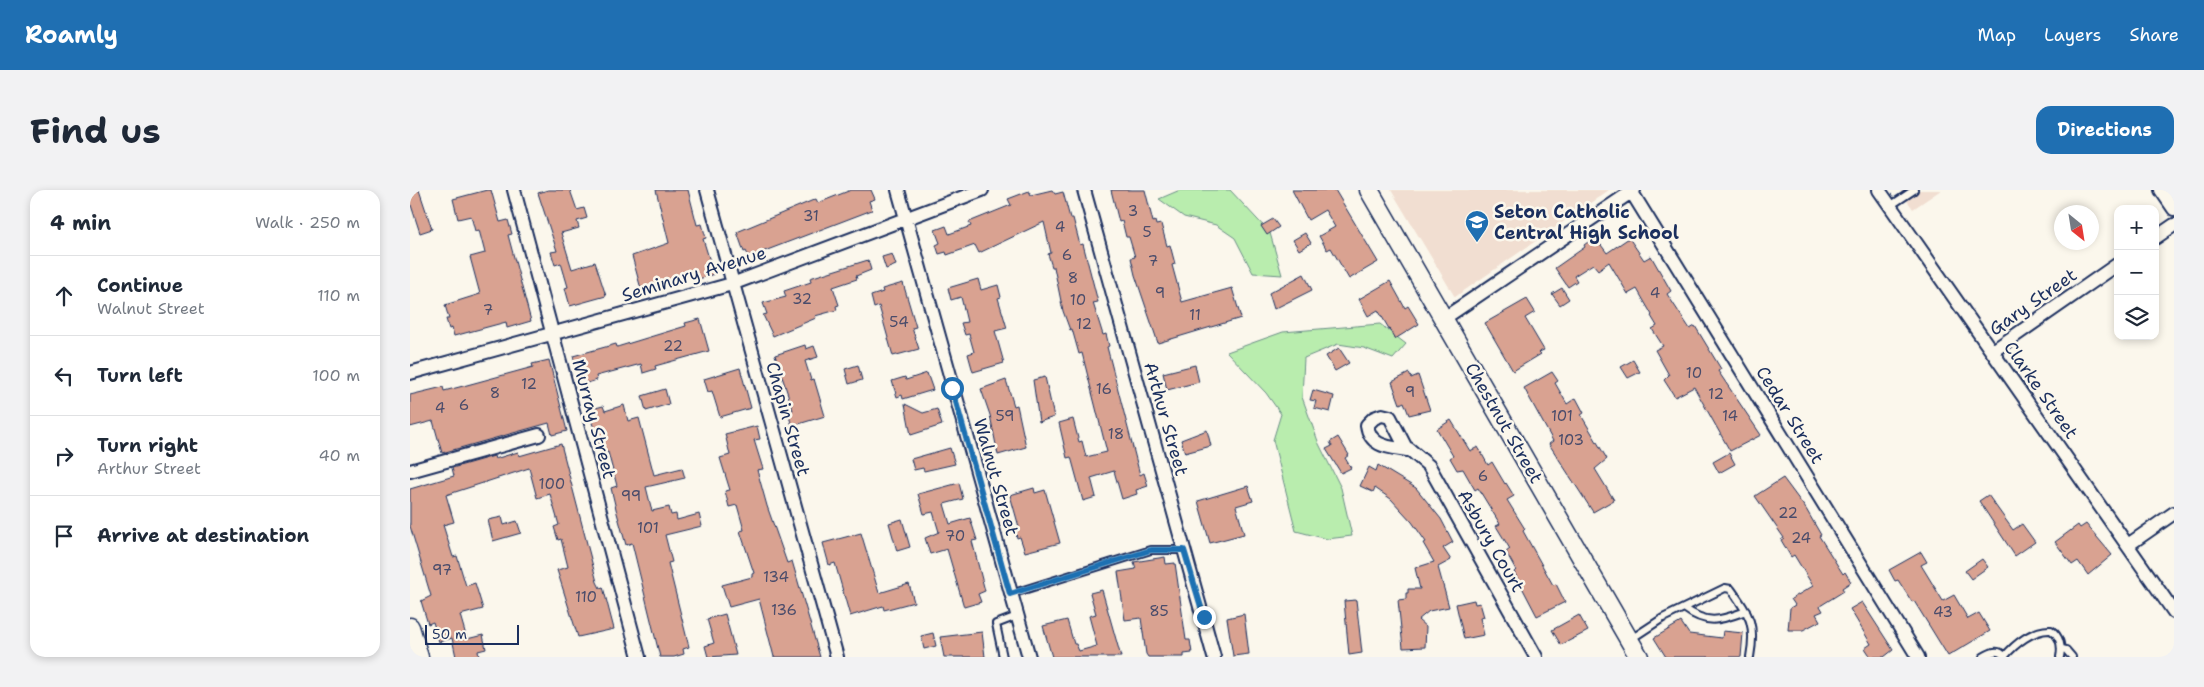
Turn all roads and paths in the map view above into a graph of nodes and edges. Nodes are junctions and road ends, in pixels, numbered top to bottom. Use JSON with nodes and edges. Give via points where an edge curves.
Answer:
{"nodes":[{"id":1,"x":514,"y":190,"type":"edge"},
{"id":2,"x":707,"y":190,"type":"edge"},
{"id":3,"x":898,"y":190,"type":"edge"},
{"id":4,"x":982,"y":190,"type":"edge"},
{"id":5,"x":1084,"y":190,"type":"edge"},
{"id":6,"x":1369,"y":190,"type":"edge"},
{"id":7,"x":1879,"y":190,"type":"edge"},
{"id":8,"x":1914,"y":190,"type":"edge"},
{"id":9,"x":2161,"y":190,"type":"edge"},
{"id":10,"x":1633,"y":191,"type":"edge"},
{"id":11,"x":1890,"y":206,"type":"junction"},
{"id":12,"x":2174,"y":209,"type":"edge"},
{"id":13,"x":906,"y":220,"type":"junction"},
{"id":14,"x":2174,"y":225,"type":"edge"},
{"id":15,"x":2159,"y":235,"type":"edge"},
{"id":16,"x":2114,"y":267,"type":"edge"},
{"id":17,"x":732,"y":284,"type":"junction"},
{"id":18,"x":1444,"y":319,"type":"junction"},
{"id":19,"x":554,"y":333,"type":"junction"},
{"id":20,"x":1993,"y":351,"type":"junction"},
{"id":21,"x":410,"y":373,"type":"edge"},
{"id":22,"x":539,"y":435,"type":"dead end"},
{"id":23,"x":1408,"y":449,"type":"dead end"},
{"id":24,"x":410,"y":471,"type":"edge"},
{"id":25,"x":2174,"y":513,"type":"edge"},
{"id":26,"x":2128,"y":545,"type":"junction"},
{"id":27,"x":1184,"y":550,"type":"junction"},
{"id":28,"x":1010,"y":594,"type":"junction"},
{"id":29,"x":1684,"y":608,"type":"junction"},
{"id":30,"x":1746,"y":612,"type":"junction"},
{"id":31,"x":2174,"y":612,"type":"edge"},
{"id":32,"x":1017,"y":616,"type":"junction"},
{"id":33,"x":410,"y":627,"type":"edge"},
{"id":34,"x":1630,"y":640,"type":"junction"},
{"id":35,"x":2062,"y":649,"type":"junction"},
{"id":36,"x":419,"y":657,"type":"edge"},
{"id":37,"x":640,"y":657,"type":"edge"},
{"id":38,"x":837,"y":657,"type":"edge"},
{"id":39,"x":1003,"y":657,"type":"edge"},
{"id":40,"x":1028,"y":657,"type":"edge"},
{"id":41,"x":1214,"y":657,"type":"edge"},
{"id":42,"x":1536,"y":657,"type":"edge"},
{"id":43,"x":1639,"y":657,"type":"edge"},
{"id":44,"x":1750,"y":657,"type":"edge"},
{"id":45,"x":1918,"y":657,"type":"edge"},
{"id":46,"x":1982,"y":657,"type":"edge"},
{"id":47,"x":2004,"y":657,"type":"edge"},
{"id":48,"x":2060,"y":657,"type":"edge"},
{"id":49,"x":2072,"y":657,"type":"edge"}],
"edges":[{"from":1,"to":19,"type":"street","name":"Murray Street"},
{"from":2,"to":17,"type":"street","name":"Chapin Street"},
{"from":3,"to":13,"type":"street","name":"Walnut Street"},
{"from":4,"to":13,"type":"street","name":"Seminary Avenue"},
{"from":5,"to":27,"type":"street","name":"Arthur Street"},
{"from":6,"to":18,"type":"street","name":"Chestnut Street"},
{"from":7,"to":11,"type":"street","name":"Clarke Street"},
{"from":8,"to":11,"type":"lane"},
{"from":9,"to":12,"type":"street"},
{"from":10,"to":18,"type":"street"},
{"from":10,"to":45,"type":"street","name":"Cedar Street"},
{"from":11,"to":20,"type":"street","name":"Clarke Street"},
{"from":13,"to":17,"type":"street","name":"Seminary Avenue"},
{"from":13,"to":28,"type":"street","name":"Walnut Street"},
{"from":14,"to":15,"type":"street"},
{"from":16,"to":20,"type":"street","name":"Gary Street"},
{"from":17,"to":19,"type":"street","name":"Seminary Avenue"},
{"from":17,"to":38,"type":"street","name":"Chapin Street"},
{"from":18,"to":34,"type":"street","name":"Chestnut Street"},
{"from":19,"to":21,"type":"street","name":"Seminary Avenue"},
{"from":19,"to":37,"type":"street","name":"Murray Street"},
{"from":20,"to":26,"type":"street","name":"Clarke Street"},
{"from":22,"to":24,"type":"street"},
{"from":23,"to":42,"type":"street","name":"Asbury Court","via":[[1428,466]]},
{"from":25,"to":26,"type":"street"},
{"from":26,"to":31,"type":"street","name":"Clarke Street"},
{"from":27,"to":28,"type":"lane","via":[[1151,550]]},
{"from":27,"to":41,"type":"street","name":"Arthur Street"},
{"from":28,"to":32,"type":"street","name":"Walnut Street"},
{"from":29,"to":30,"type":"lane","via":[[1695,616],[1713,621]]},
{"from":29,"to":30,"type":"lane","via":[[1724,588],[1731,589]]},
{"from":29,"to":34,"type":"lane","via":[[1662,618]]},
{"from":30,"to":44,"type":"lane","via":[[1751,618],[1754,634]]},
{"from":32,"to":39,"type":"lane","via":[[996,624]]},
{"from":32,"to":40,"type":"street","name":"Walnut Street"},
{"from":33,"to":36,"type":"street"},
{"from":34,"to":43,"type":"street","name":"Chestnut Street"},
{"from":35,"to":47,"type":"lane","via":[[2054,632],[2046,630],[2021,641]]},
{"from":35,"to":48,"type":"lane"},
{"from":35,"to":49,"type":"lane"},
{"from":46,"to":47,"type":"lane","via":[[2000,652]]}]}
